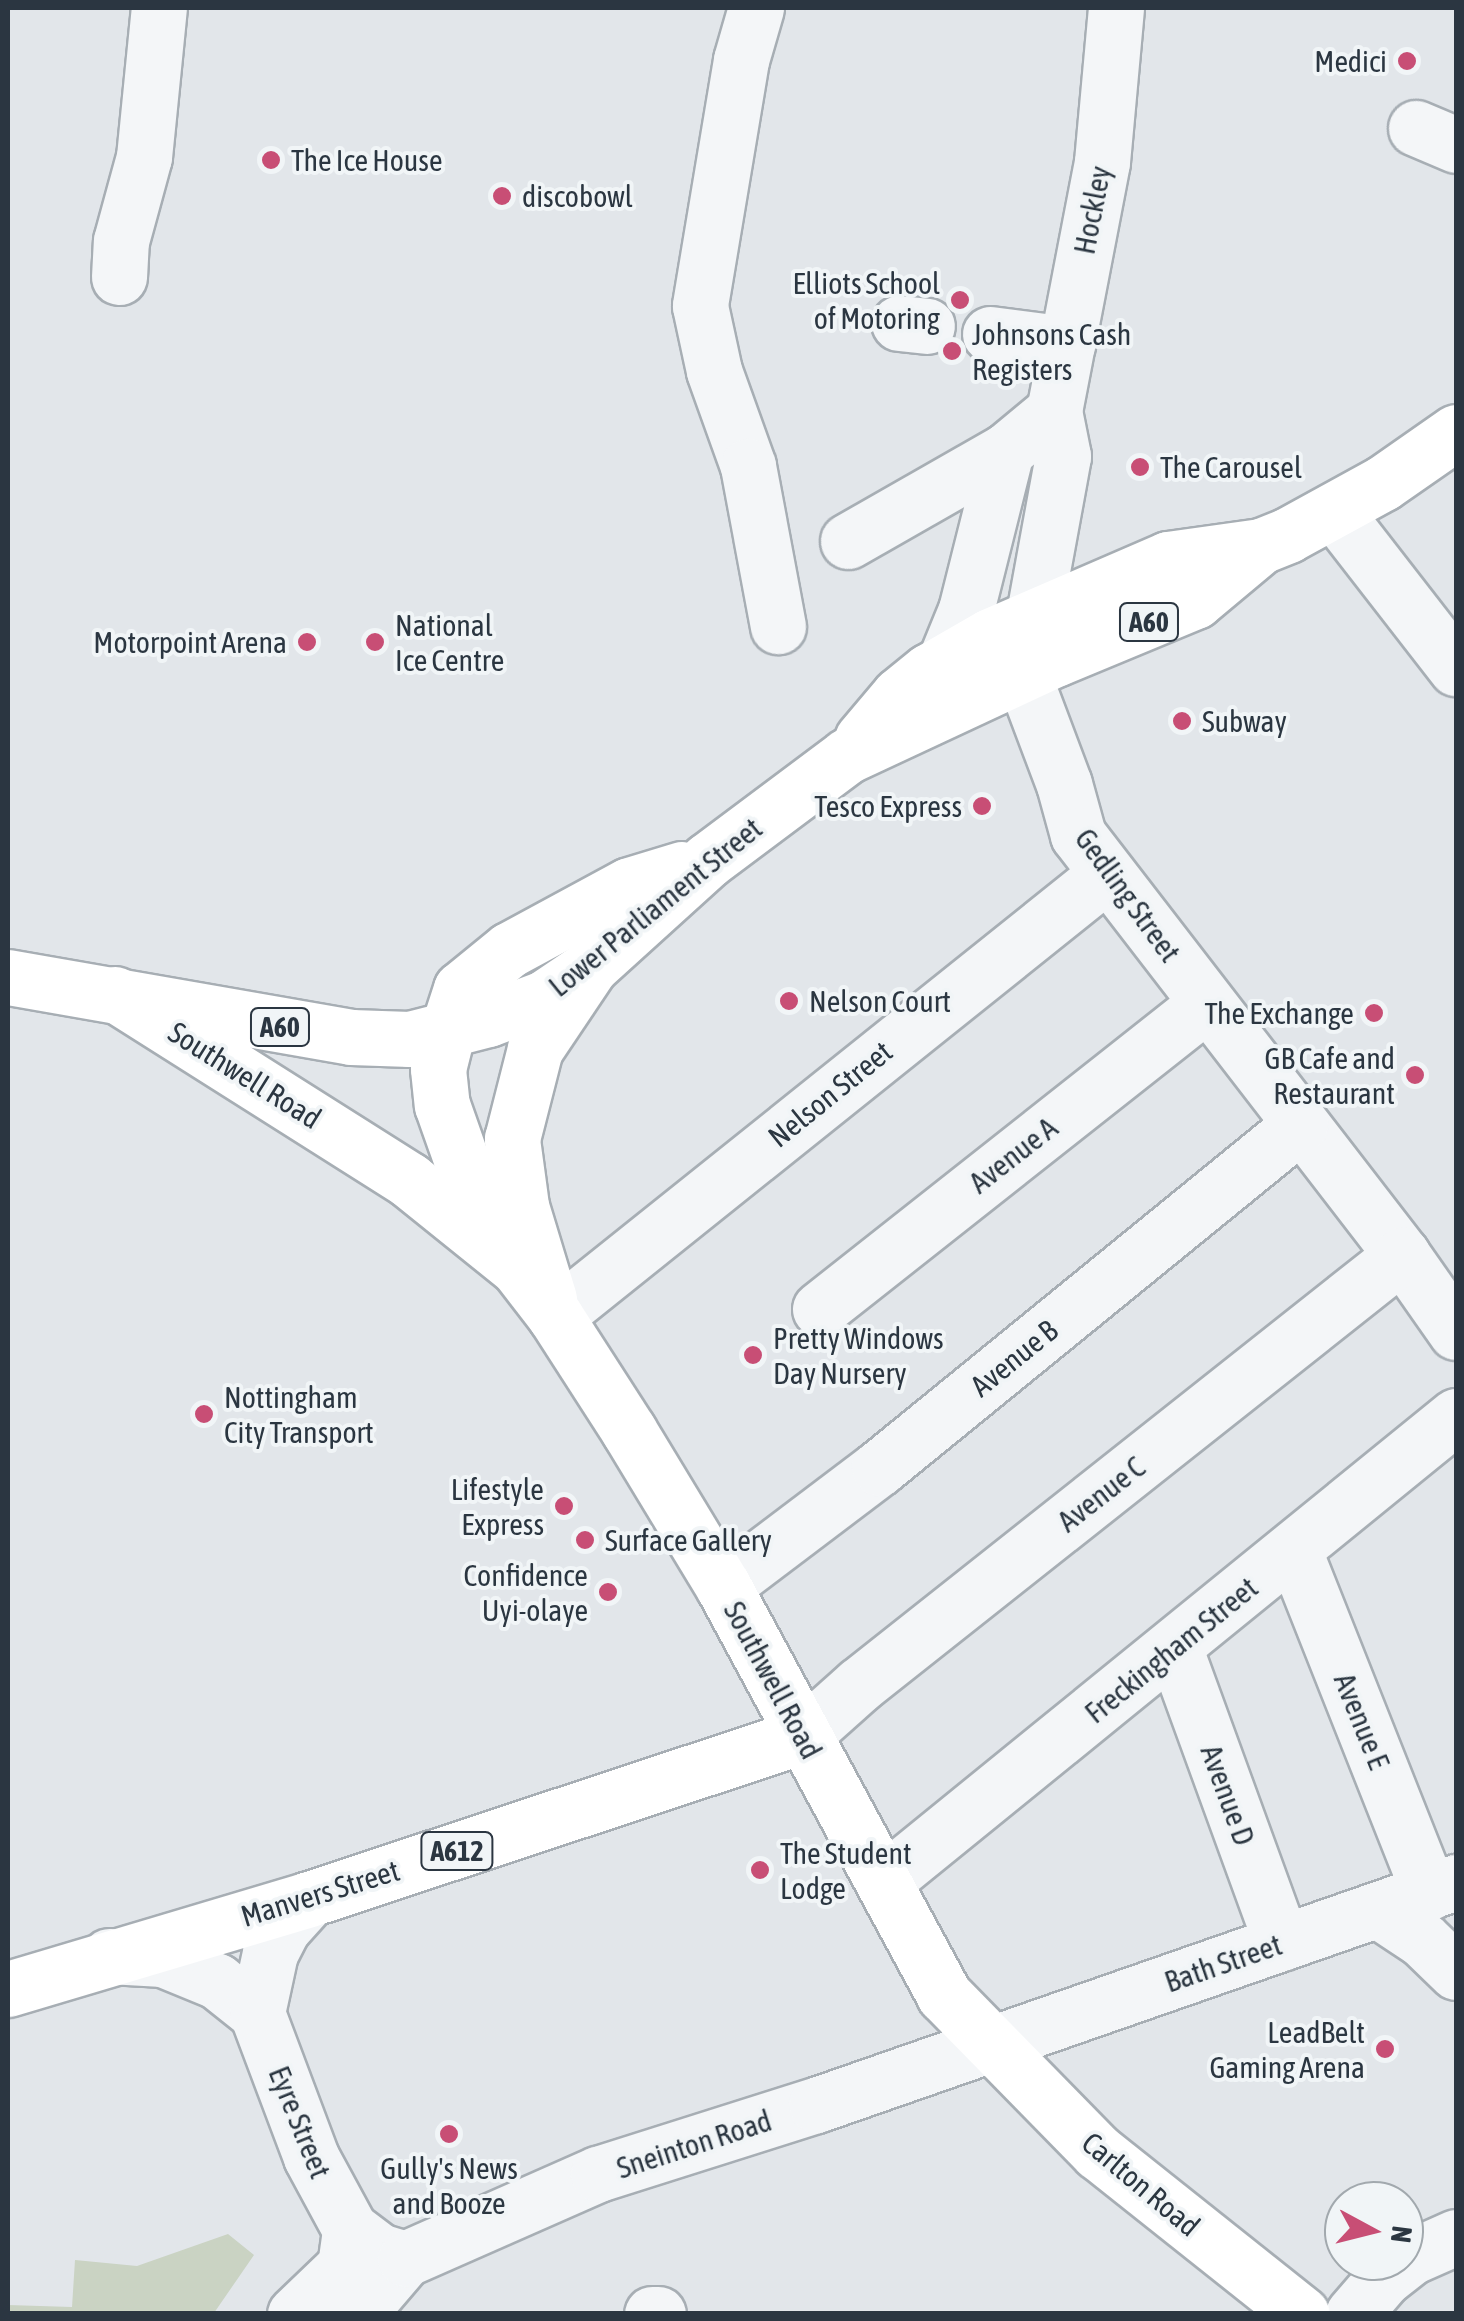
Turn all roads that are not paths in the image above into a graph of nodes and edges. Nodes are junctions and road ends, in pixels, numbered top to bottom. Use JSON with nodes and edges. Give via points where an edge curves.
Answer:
{"nodes":[{"id":1,"x":756,"y":8,"type":"edge"},
{"id":2,"x":1116,"y":8,"type":"edge"},
{"id":3,"x":156,"y":24,"type":"edge"},
{"id":4,"x":119,"y":277,"type":"dead end"},
{"id":5,"x":990,"y":334,"type":"dead end"},
{"id":6,"x":1067,"y":344,"type":"junction"},
{"id":7,"x":1054,"y":411,"type":"junction"},
{"id":8,"x":1456,"y":432,"type":"edge"},
{"id":9,"x":1006,"y":451,"type":"junction"},
{"id":10,"x":1334,"y":511,"type":"junction"},
{"id":11,"x":848,"y":541,"type":"dead end"},
{"id":12,"x":1261,"y":546,"type":"junction"},
{"id":13,"x":1036,"y":615,"type":"junction"},
{"id":14,"x":778,"y":626,"type":"dead end"},
{"id":15,"x":946,"y":659,"type":"junction"},
{"id":16,"x":1456,"y":668,"type":"edge"},
{"id":17,"x":1023,"y":675,"type":"junction"},
{"id":18,"x":847,"y":756,"type":"junction"},
{"id":19,"x":708,"y":860,"type":"junction"},
{"id":20,"x":1107,"y":874,"type":"junction"},
{"id":21,"x":590,"y":966,"type":"junction"},
{"id":22,"x":8,"y":977,"type":"edge"},
{"id":23,"x":114,"y":993,"type":"junction"},
{"id":24,"x":1207,"y":1003,"type":"junction"},
{"id":25,"x":448,"y":1030,"type":"junction"},
{"id":26,"x":1300,"y":1125,"type":"junction"},
{"id":27,"x":491,"y":1244,"type":"junction"},
{"id":28,"x":1437,"y":1288,"type":"edge"},
{"id":29,"x":820,"y":1309,"type":"dead end"},
{"id":30,"x":555,"y":1316,"type":"junction"},
{"id":31,"x":1456,"y":1416,"type":"edge"},
{"id":32,"x":1294,"y":1551,"type":"junction"},
{"id":33,"x":724,"y":1586,"type":"junction"},
{"id":34,"x":1174,"y":1647,"type":"junction"},
{"id":35,"x":802,"y":1736,"type":"junction"},
{"id":36,"x":884,"y":1882,"type":"junction"},
{"id":37,"x":1443,"y":1887,"type":"edge"},
{"id":38,"x":308,"y":1898,"type":"junction"},
{"id":39,"x":1378,"y":1910,"type":"junction"},
{"id":40,"x":1282,"y":1943,"type":"junction"},
{"id":41,"x":108,"y":1956,"type":"junction"},
{"id":42,"x":1456,"y":1972,"type":"edge"},
{"id":43,"x":8,"y":1989,"type":"edge"},
{"id":44,"x":258,"y":2013,"type":"junction"},
{"id":45,"x":990,"y":2044,"type":"junction"},
{"id":46,"x":350,"y":2228,"type":"junction"},
{"id":47,"x":1456,"y":2237,"type":"edge"},
{"id":48,"x":405,"y":2259,"type":"junction"},
{"id":49,"x":295,"y":2314,"type":"edge"},
{"id":50,"x":358,"y":2314,"type":"edge"},
{"id":51,"x":1302,"y":2314,"type":"edge"},
{"id":52,"x":1353,"y":2314,"type":"edge"}],
"edges":[{"from":1,"to":14,"type":"street","via":[[741,60],[700,306],[708,353],[748,466]]},
{"from":2,"to":6,"type":"street","name":"Hockley","via":[[1102,162]]},
{"from":3,"to":4,"type":"street","via":[[144,157],[121,241]]},
{"from":5,"to":6,"type":"street"},
{"from":6,"to":7,"type":"street","name":"Hockley"},
{"from":7,"to":9,"type":"street"},
{"from":7,"to":13,"type":"street","name":"Hockley","via":[[1063,456]]},
{"from":8,"to":10,"type":"main road","name":"Lower Parliament Street","number":"A60"},
{"from":9,"to":11,"type":"street"},
{"from":9,"to":15,"type":"street","via":[[966,610]]},
{"from":10,"to":12,"type":"main road","name":"Lower Parliament Street","number":"A60"},
{"from":10,"to":16,"type":"street"},
{"from":12,"to":13,"type":"main road","name":"Lower Parliament Street","number":"A60","via":[[1168,559]]},
{"from":12,"to":17,"type":"main road","name":"Lower Parliament Street","number":"A60","via":[[1195,600]]},
{"from":13,"to":15,"type":"main road","name":"Lower Parliament Street","number":"A60"},
{"from":13,"to":17,"type":"street","name":"Hockley"},
{"from":15,"to":18,"type":"main road","name":"Lower Parliament Street","number":"A60","via":[[899,695]]},
{"from":17,"to":18,"type":"main road","name":"Lower Parliament Street","number":"A60"},
{"from":17,"to":20,"type":"street","name":"Gedling Street","via":[[1078,835]]},
{"from":18,"to":19,"type":"main road","name":"Lower Parliament Street","number":"A60"},
{"from":19,"to":21,"type":"main road","name":"Lower Parliament Street","number":"A60"},
{"from":19,"to":25,"type":"main road","number":"A60","via":[[629,886],[509,950],[461,989]]},
{"from":20,"to":24,"type":"street","name":"Gedling Street"},
{"from":20,"to":30,"type":"street","name":"Nelson Street"},
{"from":21,"to":25,"type":"main road","name":"Lower Parliament Street","number":"A60","via":[[544,998]]},
{"from":21,"to":30,"type":"main road","name":"Southwell Road","via":[[535,1049],[512,1139],[521,1206]]},
{"from":22,"to":23,"type":"main road","name":"Lower Parliament Street","number":"A60"},
{"from":23,"to":25,"type":"main road","name":"Lower Parliament Street","number":"A60","via":[[351,1036],[410,1038]]},
{"from":23,"to":27,"type":"main road","name":"Southwell Road","via":[[360,1147]]},
{"from":24,"to":26,"type":"street","name":"Gedling Street"},
{"from":24,"to":29,"type":"street","name":"Avenue A"},
{"from":25,"to":27,"type":"main road","via":[[438,1069],[442,1105]]},
{"from":26,"to":28,"type":"street","name":"Gedling Street"},
{"from":26,"to":33,"type":"street","name":"Avenue B"},
{"from":27,"to":30,"type":"main road","name":"Southwell Road"},
{"from":28,"to":35,"type":"street","name":"Avenue C","via":[[859,1685]]},
{"from":30,"to":33,"type":"main road","name":"Southwell Road"},
{"from":31,"to":32,"type":"street","name":"Freckingham Street"},
{"from":32,"to":34,"type":"street","name":"Freckingham Street"},
{"from":32,"to":37,"type":"street","name":"Avenue E"},
{"from":33,"to":35,"type":"main road","name":"Southwell Road"},
{"from":34,"to":36,"type":"street","name":"Freckingham Street"},
{"from":34,"to":40,"type":"street","name":"Avenue D"},
{"from":35,"to":36,"type":"main road","name":"Southwell Road"},
{"from":35,"to":38,"type":"main road","name":"Manvers Street","number":"A612"},
{"from":36,"to":45,"type":"main road","name":"Southwell Road","via":[[944,1995]]},
{"from":37,"to":39,"type":"street","name":"Bath Street"},
{"from":38,"to":41,"type":"main road","name":"Manvers Street","number":"A612"},
{"from":38,"to":44,"type":"street","via":[[270,1953]]},
{"from":39,"to":40,"type":"street","name":"Bath Street"},
{"from":39,"to":42,"type":"street"},
{"from":40,"to":45,"type":"street","name":"Bath Street"},
{"from":41,"to":43,"type":"main road","name":"Manvers Street","number":"A612"},
{"from":41,"to":44,"type":"street","via":[[163,1959],[217,1981]]},
{"from":44,"to":46,"type":"street","name":"Eyre Street","via":[[311,2157]]},
{"from":45,"to":48,"type":"street","name":"Sneinton Road","via":[[598,2174]]},
{"from":45,"to":51,"type":"main road","name":"Carlton Road","via":[[1098,2152]]},
{"from":46,"to":48,"type":"street","via":[[379,2251]]},
{"from":46,"to":49,"type":"street","via":[[345,2266]]},
{"from":47,"to":52,"type":"street","via":[[1411,2257]]},
{"from":48,"to":50,"type":"street","name":"Sneinton Road"}]}
